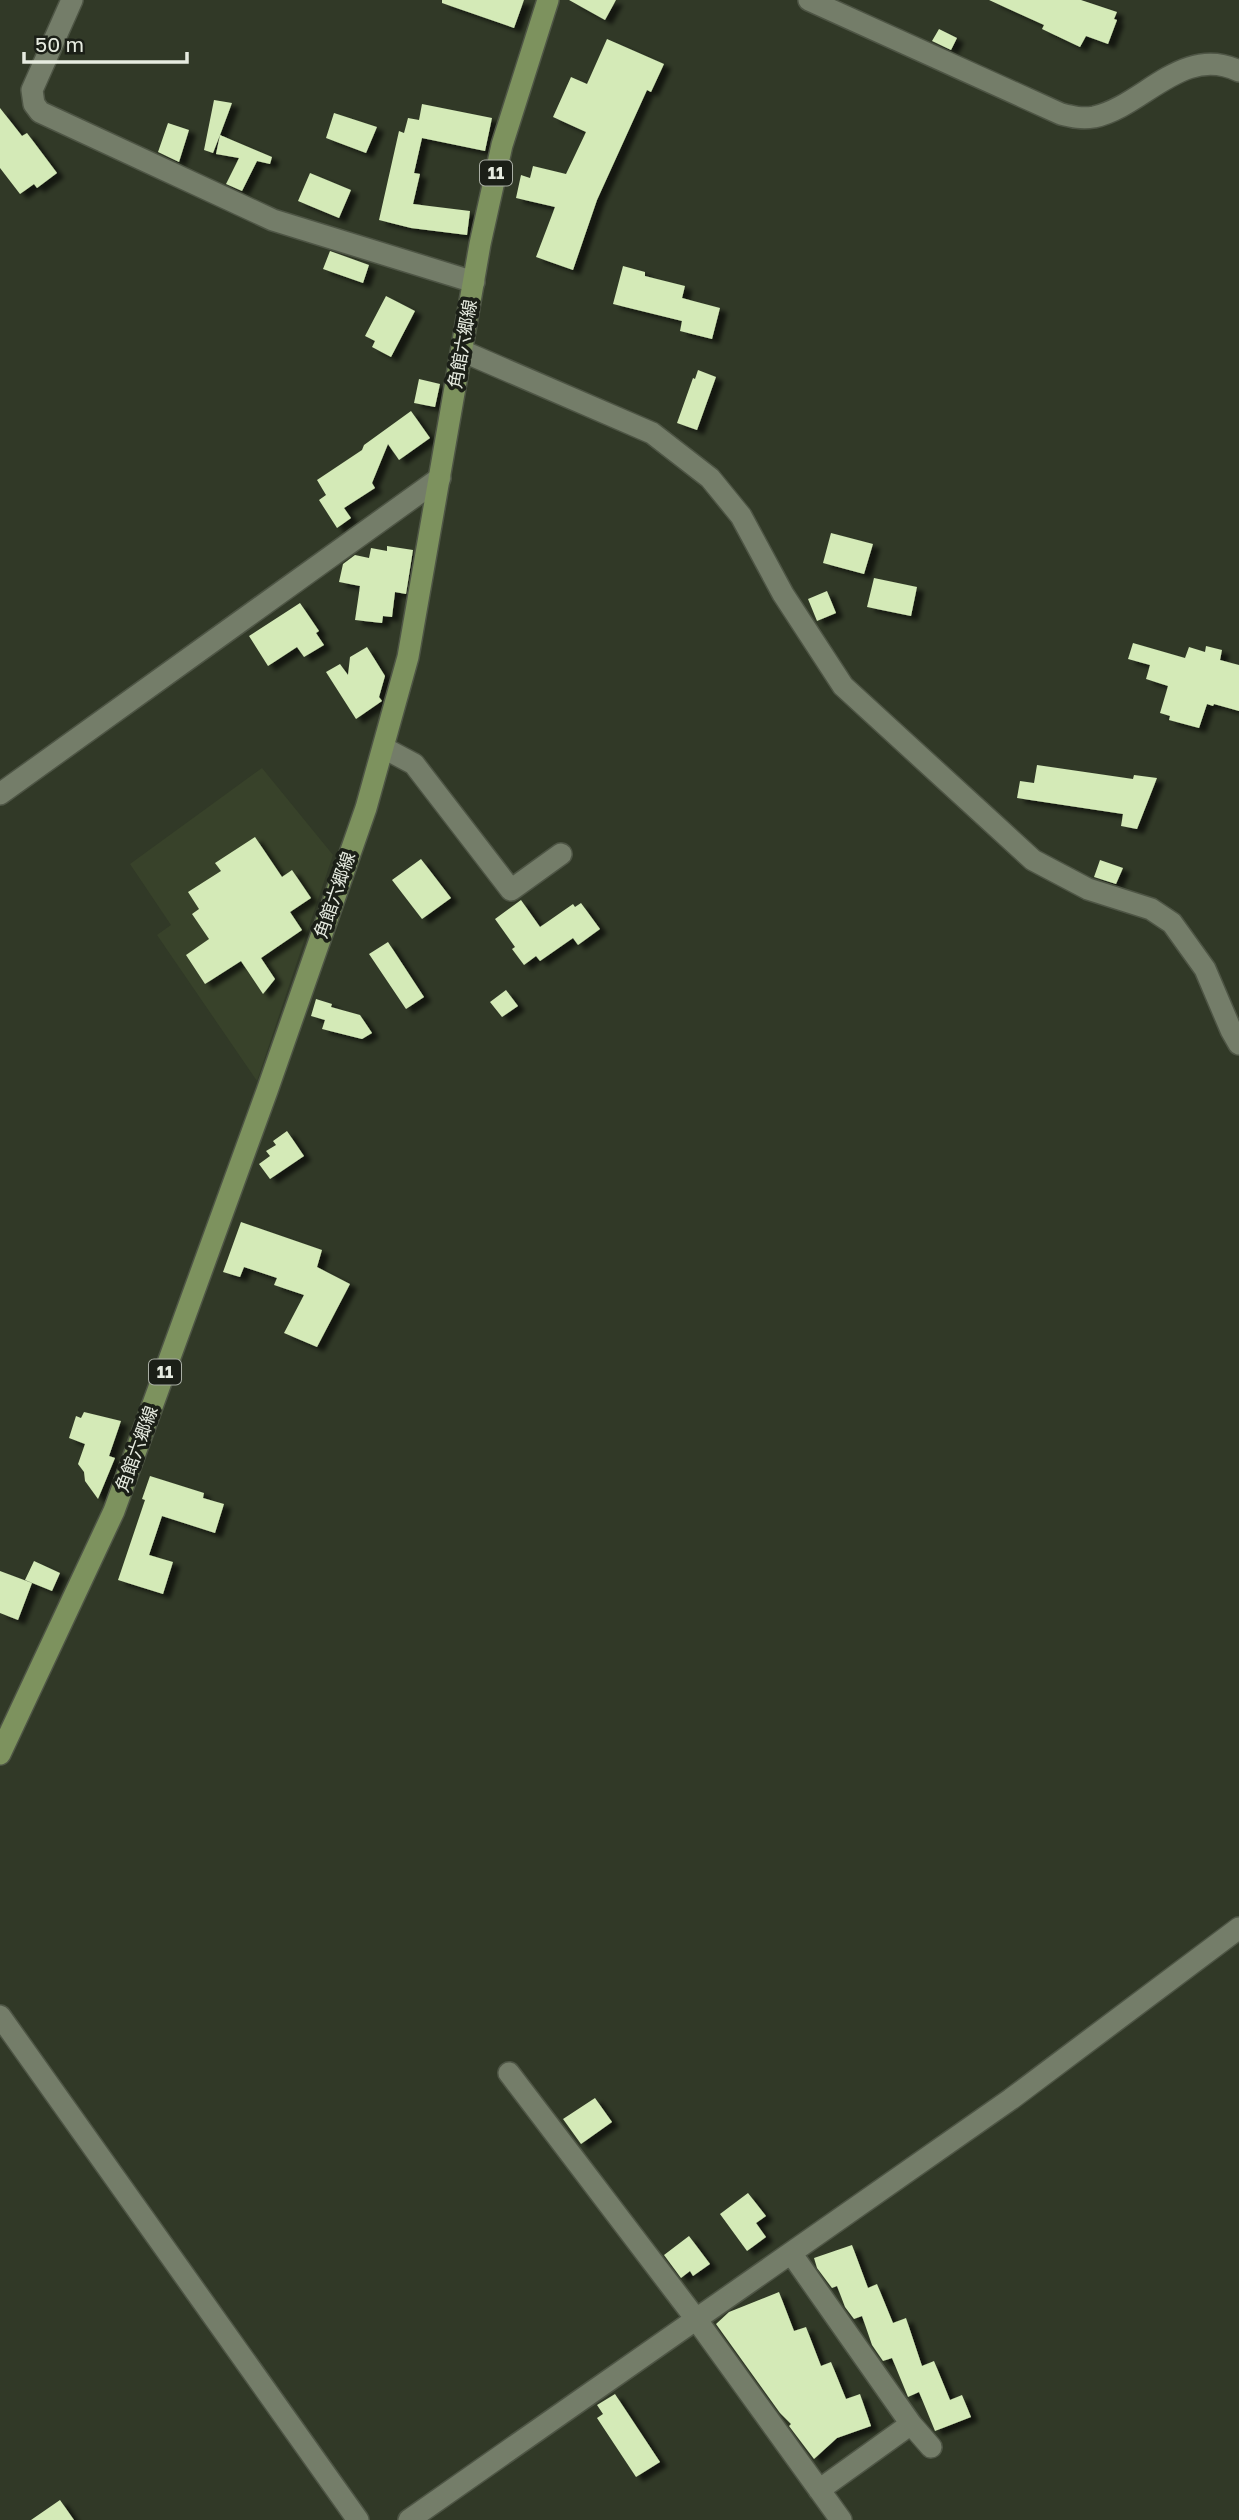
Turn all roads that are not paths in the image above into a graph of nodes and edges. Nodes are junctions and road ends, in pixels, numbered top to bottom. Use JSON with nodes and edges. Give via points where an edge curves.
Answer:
{"nodes":[{"id":1,"x":72,"y":0,"type":"edge"},
{"id":2,"x":548,"y":0,"type":"edge"},
{"id":3,"x":809,"y":0,"type":"edge"},
{"id":4,"x":1239,"y":71,"type":"edge"},
{"id":5,"x":474,"y":282,"type":"junction"},
{"id":6,"x":462,"y":351,"type":"junction"},
{"id":7,"x":440,"y":478,"type":"junction"},
{"id":8,"x":384,"y":748,"type":"junction"},
{"id":9,"x":0,"y":794,"type":"edge"},
{"id":10,"x":561,"y":853,"type":"dead end"},
{"id":11,"x":1239,"y":1043,"type":"edge"},
{"id":12,"x":0,"y":1754,"type":"edge"},
{"id":13,"x":1239,"y":1928,"type":"edge"},
{"id":14,"x":0,"y":2016,"type":"edge"},
{"id":15,"x":509,"y":2073,"type":"dead end"},
{"id":16,"x":791,"y":2253,"type":"junction"},
{"id":17,"x":696,"y":2319,"type":"junction"},
{"id":18,"x":911,"y":2424,"type":"junction"},
{"id":19,"x":931,"y":2447,"type":"dead end"},
{"id":20,"x":819,"y":2490,"type":"junction"},
{"id":21,"x":358,"y":2520,"type":"edge"},
{"id":22,"x":409,"y":2520,"type":"edge"},
{"id":23,"x":841,"y":2520,"type":"edge"}],
"edges":[{"from":1,"to":5,"type":"street","via":[[32,90],[40,112],[273,220]]},
{"from":2,"to":5,"type":"main road","name":"角館六郷線","number":"11","via":[[502,145]]},
{"from":3,"to":4,"type":"street","via":[[1079,118],[1095,117],[1193,66],[1215,64]]},
{"from":5,"to":6,"type":"main road","name":"角館六郷線","number":"11"},
{"from":6,"to":7,"type":"main road","name":"角館六郷線","number":"11"},
{"from":6,"to":11,"type":"street","via":[[652,433],[710,478],[741,516],[783,594],[843,686],[1033,860],[1088,888],[1150,909],[1172,923],[1205,969]]},
{"from":7,"to":8,"type":"main road","name":"角館六郷線","number":"11","via":[[408,657]]},
{"from":7,"to":9,"type":"street"},
{"from":8,"to":10,"type":"street","via":[[414,764],[511,890]]},
{"from":8,"to":12,"type":"main road","name":"角館六郷線","number":"11","via":[[267,1091],[114,1511]]},
{"from":13,"to":16,"type":"street","via":[[1011,2099]]},
{"from":14,"to":21,"type":"street"},
{"from":15,"to":17,"type":"street"},
{"from":16,"to":17,"type":"street"},
{"from":16,"to":18,"type":"street"},
{"from":17,"to":20,"type":"street"},
{"from":17,"to":22,"type":"street"},
{"from":18,"to":19,"type":"street"},
{"from":18,"to":20,"type":"street"},
{"from":20,"to":23,"type":"street"}]}
